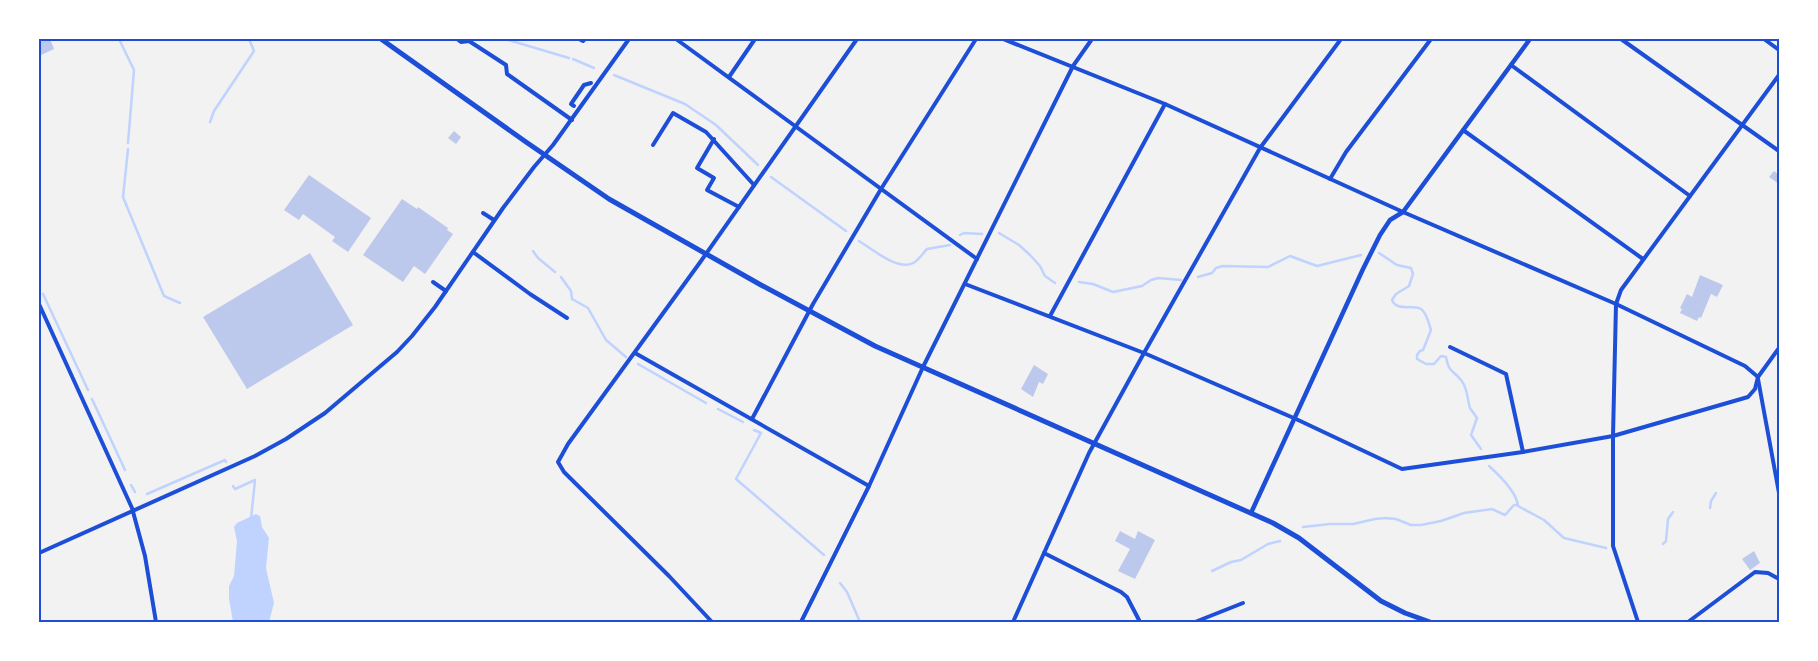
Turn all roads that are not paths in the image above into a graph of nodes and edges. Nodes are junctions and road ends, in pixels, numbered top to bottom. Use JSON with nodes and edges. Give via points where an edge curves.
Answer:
{"nodes":[{"id":1,"x":381,"y":39,"type":"edge"},
{"id":2,"x":457,"y":39,"type":"edge"},
{"id":3,"x":579,"y":39,"type":"edge"},
{"id":4,"x":585,"y":39,"type":"edge"},
{"id":5,"x":629,"y":39,"type":"edge"},
{"id":6,"x":676,"y":39,"type":"edge"},
{"id":7,"x":755,"y":39,"type":"edge"},
{"id":8,"x":857,"y":39,"type":"edge"},
{"id":9,"x":976,"y":39,"type":"edge"},
{"id":10,"x":1003,"y":39,"type":"edge"},
{"id":11,"x":1092,"y":39,"type":"edge"},
{"id":12,"x":1341,"y":39,"type":"edge"},
{"id":13,"x":1431,"y":39,"type":"edge"},
{"id":14,"x":1530,"y":39,"type":"edge"},
{"id":15,"x":1623,"y":39,"type":"edge"},
{"id":16,"x":1764,"y":39,"type":"edge"},
{"id":17,"x":1779,"y":50,"type":"edge"},
{"id":18,"x":1511,"y":65,"type":"junction"},
{"id":19,"x":1073,"y":66,"type":"junction"},
{"id":20,"x":1779,"y":76,"type":"edge"},
{"id":21,"x":728,"y":77,"type":"junction"},
{"id":22,"x":591,"y":83,"type":"dead end"},
{"id":23,"x":1165,"y":104,"type":"junction"},
{"id":24,"x":574,"y":106,"type":"dead end"},
{"id":25,"x":572,"y":120,"type":"junction"},
{"id":26,"x":1742,"y":124,"type":"junction"},
{"id":27,"x":795,"y":126,"type":"junction"},
{"id":28,"x":1464,"y":130,"type":"junction"},
{"id":29,"x":714,"y":139,"type":"junction"},
{"id":30,"x":653,"y":145,"type":"dead end"},
{"id":31,"x":1260,"y":148,"type":"junction"},
{"id":32,"x":1779,"y":151,"type":"edge"},
{"id":33,"x":544,"y":155,"type":"junction"},
{"id":34,"x":1330,"y":179,"type":"junction"},
{"id":35,"x":754,"y":185,"type":"junction"},
{"id":36,"x":881,"y":189,"type":"junction"},
{"id":37,"x":1690,"y":196,"type":"junction"},
{"id":38,"x":739,"y":207,"type":"junction"},
{"id":39,"x":1403,"y":212,"type":"junction"},
{"id":40,"x":483,"y":213,"type":"dead end"},
{"id":41,"x":494,"y":220,"type":"junction"},
{"id":42,"x":473,"y":252,"type":"junction"},
{"id":43,"x":706,"y":255,"type":"junction"},
{"id":44,"x":977,"y":259,"type":"junction"},
{"id":45,"x":1644,"y":259,"type":"junction"},
{"id":46,"x":433,"y":282,"type":"dead end"},
{"id":47,"x":965,"y":284,"type":"junction"},
{"id":48,"x":446,"y":291,"type":"junction"},
{"id":49,"x":39,"y":304,"type":"edge"},
{"id":50,"x":1616,"y":304,"type":"junction"},
{"id":51,"x":809,"y":311,"type":"junction"},
{"id":52,"x":1050,"y":316,"type":"junction"},
{"id":53,"x":567,"y":318,"type":"dead end"},
{"id":54,"x":1450,"y":347,"type":"dead end"},
{"id":55,"x":1779,"y":348,"type":"edge"},
{"id":56,"x":635,"y":353,"type":"junction"},
{"id":57,"x":1144,"y":353,"type":"junction"},
{"id":58,"x":923,"y":367,"type":"junction"},
{"id":59,"x":1758,"y":377,"type":"junction"},
{"id":60,"x":752,"y":419,"type":"junction"},
{"id":61,"x":1296,"y":419,"type":"junction"},
{"id":62,"x":1613,"y":436,"type":"junction"},
{"id":63,"x":1094,"y":444,"type":"junction"},
{"id":64,"x":1523,"y":452,"type":"junction"},
{"id":65,"x":869,"y":486,"type":"junction"},
{"id":66,"x":1779,"y":493,"type":"edge"},
{"id":67,"x":133,"y":511,"type":"junction"},
{"id":68,"x":1251,"y":513,"type":"junction"},
{"id":69,"x":39,"y":553,"type":"edge"},
{"id":70,"x":1044,"y":553,"type":"junction"},
{"id":71,"x":1779,"y":579,"type":"edge"},
{"id":72,"x":1244,"y":603,"type":"dead end"},
{"id":73,"x":156,"y":622,"type":"edge"},
{"id":74,"x":712,"y":622,"type":"edge"},
{"id":75,"x":801,"y":622,"type":"edge"},
{"id":76,"x":1013,"y":622,"type":"edge"},
{"id":77,"x":1140,"y":622,"type":"edge"},
{"id":78,"x":1195,"y":622,"type":"edge"},
{"id":79,"x":1430,"y":622,"type":"edge"},
{"id":80,"x":1638,"y":622,"type":"edge"},
{"id":81,"x":1688,"y":622,"type":"edge"}],
"edges":[{"from":1,"to":33,"type":"main road"},
{"from":2,"to":25,"type":"street","via":[[469,41],[506,65],[507,74]]},
{"from":3,"to":4,"type":"street"},
{"from":5,"to":25,"type":"street"},
{"from":6,"to":21,"type":"street"},
{"from":7,"to":21,"type":"street"},
{"from":8,"to":27,"type":"street"},
{"from":9,"to":36,"type":"street"},
{"from":10,"to":19,"type":"street"},
{"from":11,"to":19,"type":"street"},
{"from":12,"to":31,"type":"street"},
{"from":13,"to":34,"type":"street","via":[[1346,152]]},
{"from":14,"to":18,"type":"street"},
{"from":15,"to":26,"type":"street"},
{"from":16,"to":17,"type":"street"},
{"from":18,"to":28,"type":"street"},
{"from":18,"to":37,"type":"street"},
{"from":19,"to":23,"type":"street"},
{"from":19,"to":44,"type":"street"},
{"from":20,"to":26,"type":"street"},
{"from":21,"to":27,"type":"street"},
{"from":22,"to":24,"type":"street","via":[[584,85],[571,104]]},
{"from":23,"to":31,"type":"street"},
{"from":23,"to":52,"type":"street"},
{"from":25,"to":33,"type":"street"},
{"from":26,"to":32,"type":"street"},
{"from":26,"to":37,"type":"street"},
{"from":27,"to":35,"type":"street"},
{"from":27,"to":36,"type":"street"},
{"from":28,"to":39,"type":"street"},
{"from":28,"to":45,"type":"street"},
{"from":29,"to":30,"type":"street","via":[[673,113]]},
{"from":29,"to":35,"type":"street"},
{"from":29,"to":38,"type":"street","via":[[697,168],[714,178],[707,190]]},
{"from":31,"to":34,"type":"street"},
{"from":31,"to":57,"type":"street"},
{"from":33,"to":41,"type":"street"},
{"from":33,"to":43,"type":"main road","via":[[609,199]]},
{"from":34,"to":39,"type":"street"},
{"from":35,"to":38,"type":"street"},
{"from":36,"to":44,"type":"street"},
{"from":36,"to":51,"type":"street"},
{"from":37,"to":45,"type":"street"},
{"from":38,"to":43,"type":"street"},
{"from":39,"to":50,"type":"street"},
{"from":39,"to":61,"type":"street","via":[[1390,220],[1380,234]]},
{"from":40,"to":41,"type":"street"},
{"from":41,"to":42,"type":"street"},
{"from":42,"to":48,"type":"street"},
{"from":42,"to":53,"type":"street"},
{"from":43,"to":51,"type":"main road"},
{"from":43,"to":56,"type":"street"},
{"from":44,"to":47,"type":"street"},
{"from":45,"to":50,"type":"street","via":[[1621,290]]},
{"from":46,"to":48,"type":"street"},
{"from":47,"to":52,"type":"street"},
{"from":47,"to":58,"type":"street"},
{"from":48,"to":67,"type":"street","via":[[397,352],[313,422],[255,456]]},
{"from":49,"to":67,"type":"street"},
{"from":50,"to":59,"type":"street","via":[[1745,366]]},
{"from":50,"to":62,"type":"street"},
{"from":51,"to":58,"type":"main road"},
{"from":51,"to":60,"type":"street"},
{"from":52,"to":57,"type":"street"},
{"from":54,"to":64,"type":"street","via":[[1506,374]]},
{"from":55,"to":59,"type":"street"},
{"from":56,"to":60,"type":"street"},
{"from":56,"to":74,"type":"street","via":[[558,462],[564,472]]},
{"from":57,"to":61,"type":"street"},
{"from":57,"to":63,"type":"street"},
{"from":58,"to":63,"type":"main road"},
{"from":58,"to":65,"type":"street"},
{"from":59,"to":62,"type":"street","via":[[1755,389],[1748,397]]},
{"from":59,"to":66,"type":"street"},
{"from":60,"to":65,"type":"street"},
{"from":61,"to":64,"type":"street","via":[[1402,469]]},
{"from":61,"to":68,"type":"street"},
{"from":62,"to":64,"type":"street"},
{"from":62,"to":80,"type":"street","via":[[1613,546]]},
{"from":63,"to":68,"type":"main road"},
{"from":63,"to":70,"type":"street"},
{"from":65,"to":75,"type":"street"},
{"from":67,"to":69,"type":"street"},
{"from":67,"to":73,"type":"street","via":[[145,556]]},
{"from":68,"to":79,"type":"main road","via":[[1299,538],[1381,601]]},
{"from":70,"to":76,"type":"street"},
{"from":70,"to":77,"type":"street","via":[[1127,597]]},
{"from":71,"to":81,"type":"street","via":[[1755,572]]},
{"from":72,"to":78,"type":"street"}]}
